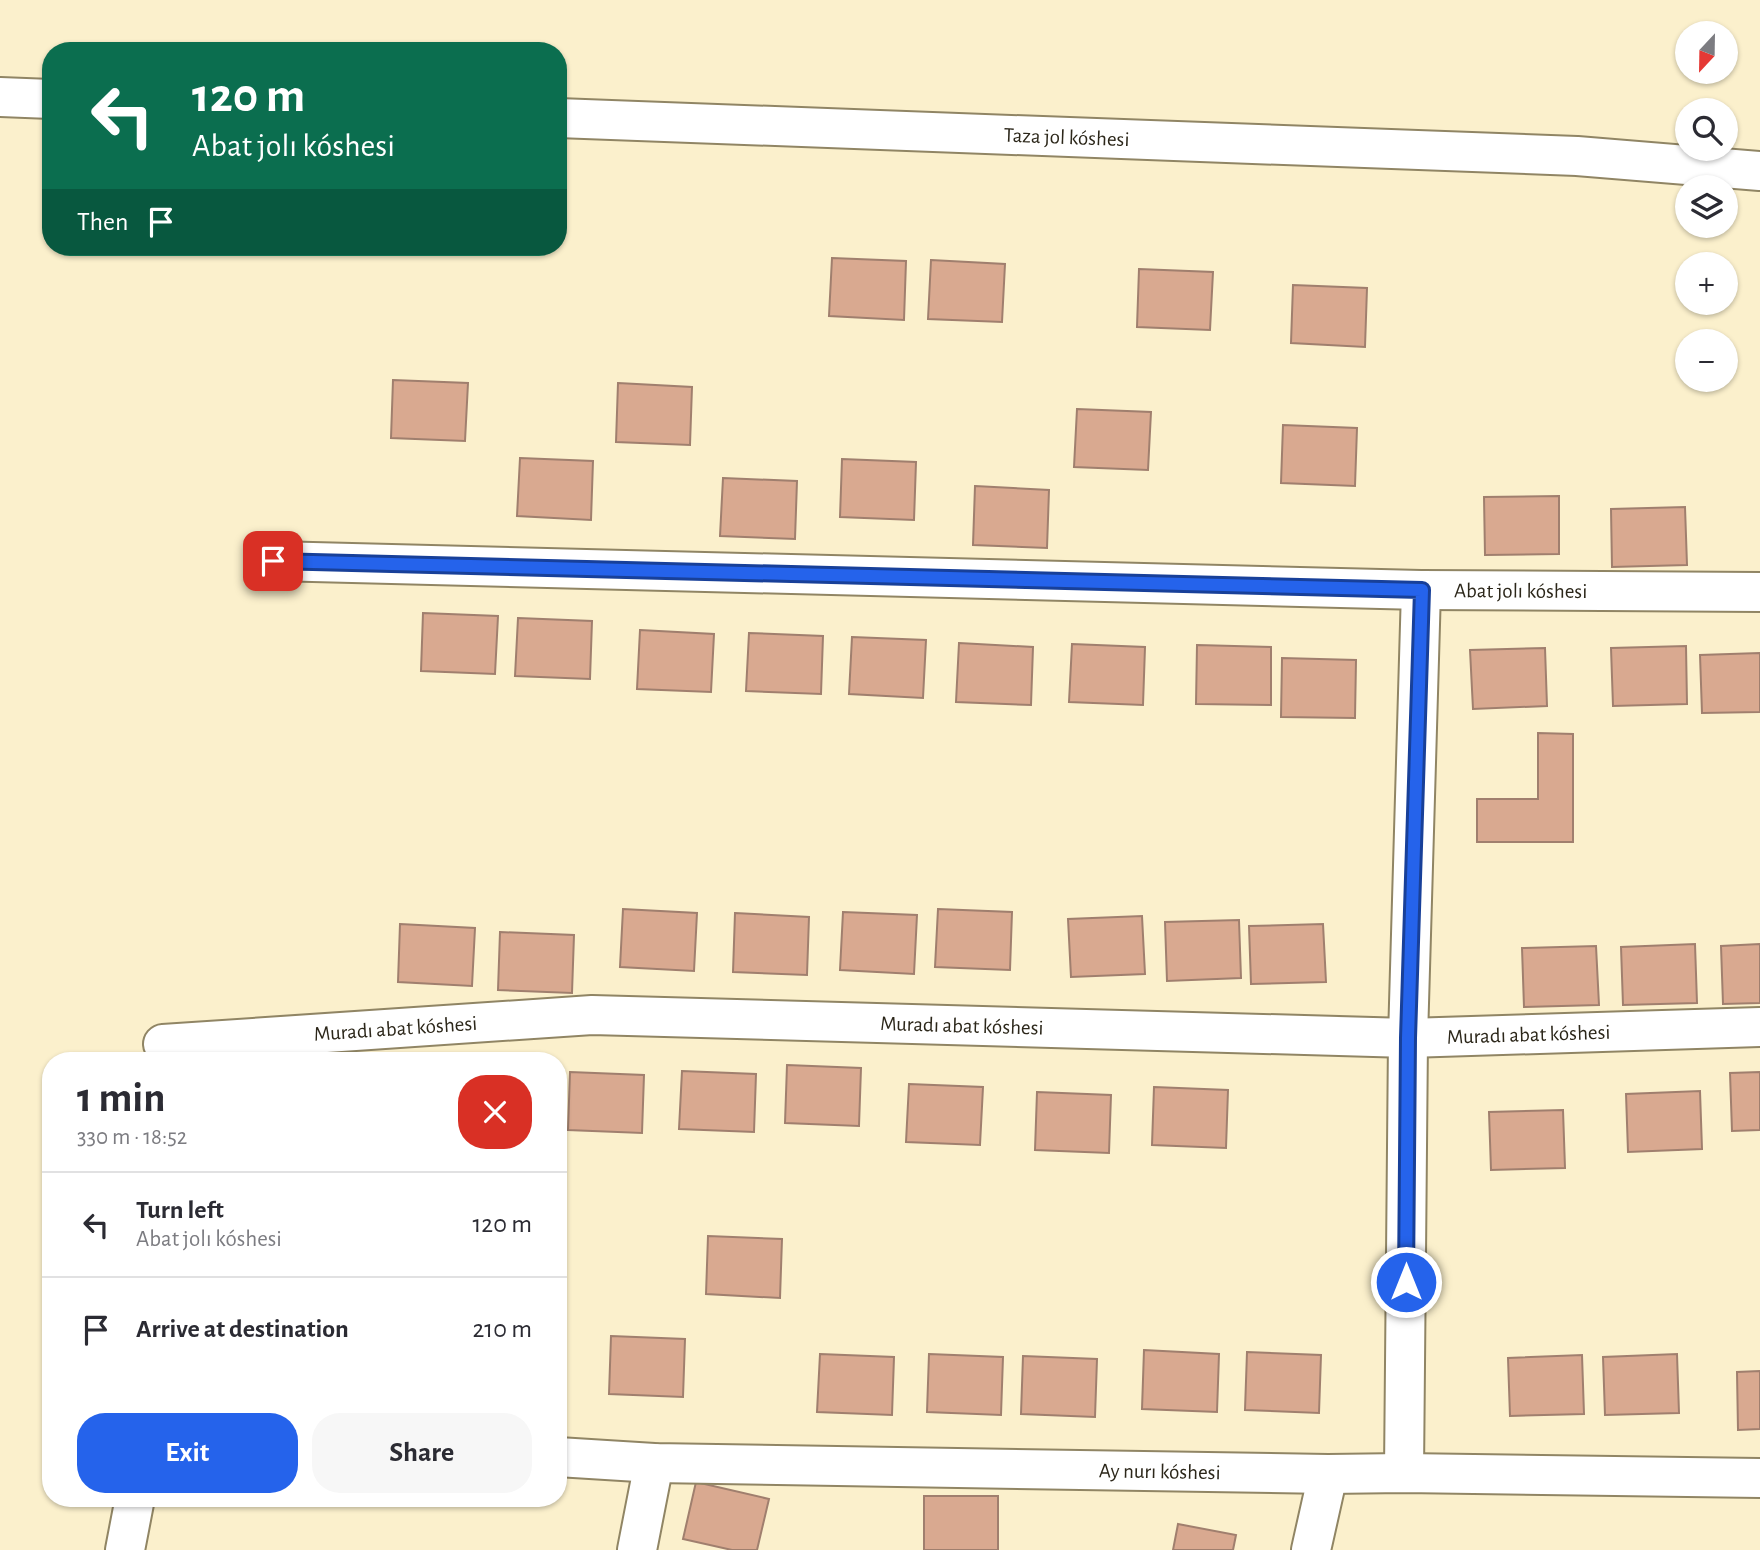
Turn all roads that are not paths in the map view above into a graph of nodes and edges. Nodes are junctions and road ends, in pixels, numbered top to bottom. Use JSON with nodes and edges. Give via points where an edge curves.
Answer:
{"nodes":[{"id":1,"x":0,"y":97,"type":"edge"},
{"id":2,"x":42,"y":99,"type":"edge"},
{"id":3,"x":567,"y":118,"type":"edge"},
{"id":4,"x":1760,"y":171,"type":"edge"},
{"id":5,"x":273,"y":561,"type":"dead end"},
{"id":6,"x":1422,"y":590,"type":"junction"},
{"id":7,"x":1760,"y":592,"type":"edge"},
{"id":8,"x":1760,"y":1027,"type":"edge"},
{"id":9,"x":1408,"y":1038,"type":"junction"},
{"id":10,"x":163,"y":1044,"type":"dead end"},
{"id":11,"x":567,"y":1458,"type":"edge"},
{"id":12,"x":654,"y":1463,"type":"junction"},
{"id":13,"x":1404,"y":1473,"type":"junction"},
{"id":14,"x":1328,"y":1474,"type":"junction"},
{"id":15,"x":1760,"y":1478,"type":"edge"},
{"id":16,"x":133,"y":1507,"type":"edge"},
{"id":17,"x":125,"y":1550,"type":"edge"},
{"id":18,"x":637,"y":1550,"type":"edge"},
{"id":19,"x":1311,"y":1550,"type":"edge"}],
"edges":[{"from":1,"to":2,"type":"street"},
{"from":3,"to":4,"type":"street","name":"Taza jol kóshesi","via":[[1577,156]]},
{"from":5,"to":6,"type":"street","name":"Abat jolı kóshesi"},
{"from":6,"to":7,"type":"street","name":"Abat jolı kóshesi"},
{"from":6,"to":9,"type":"street"},
{"from":8,"to":9,"type":"street","name":"Muradı abat kóshesi"},
{"from":9,"to":10,"type":"street","name":"Muradı abat kóshesi","via":[[592,1014]]},
{"from":9,"to":13,"type":"street"},
{"from":11,"to":12,"type":"street","name":"Ay nurı kóshesi"},
{"from":12,"to":14,"type":"street","name":"Ay nurı kóshesi"},
{"from":12,"to":18,"type":"street"},
{"from":13,"to":14,"type":"street","name":"Ay nurı kóshesi"},
{"from":13,"to":15,"type":"street","name":"Ay nurı kóshesi"},
{"from":14,"to":19,"type":"street"},
{"from":16,"to":17,"type":"street"}]}
